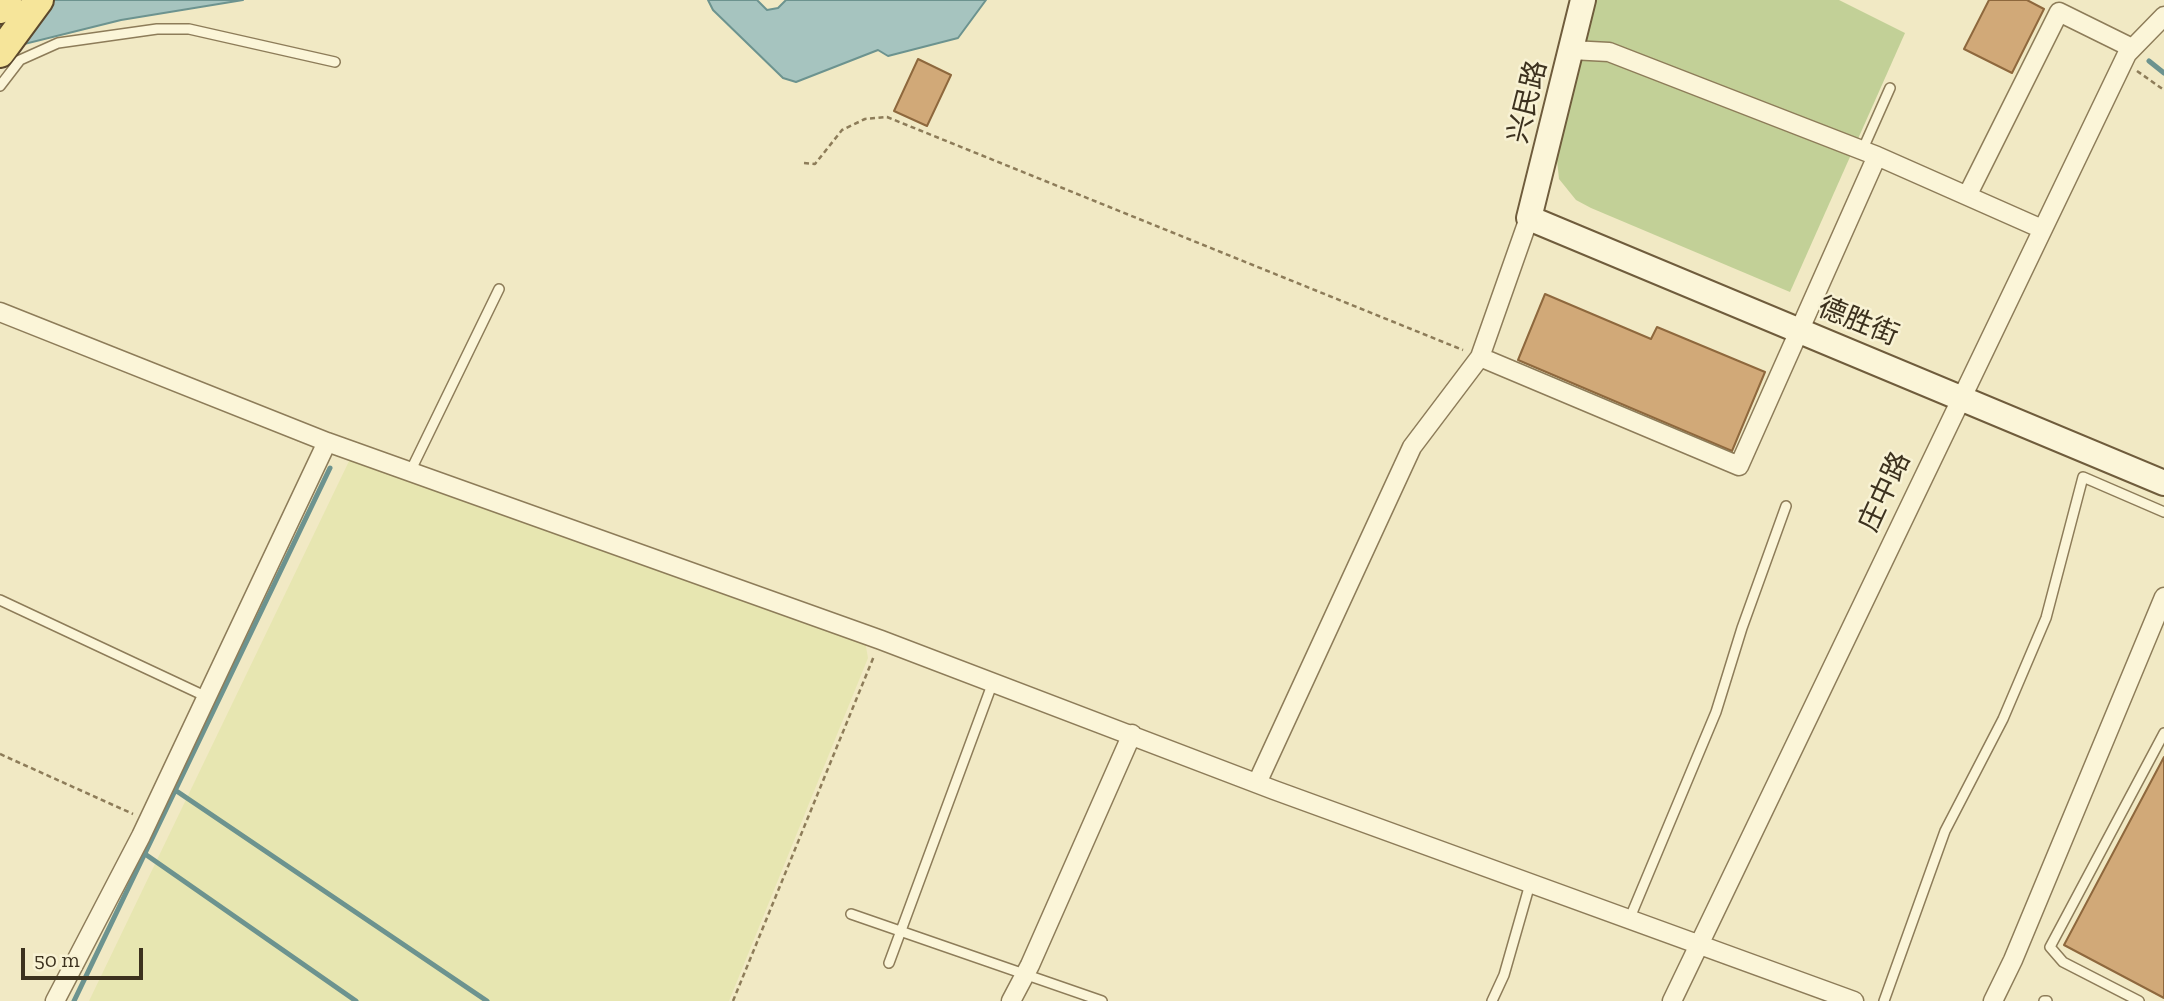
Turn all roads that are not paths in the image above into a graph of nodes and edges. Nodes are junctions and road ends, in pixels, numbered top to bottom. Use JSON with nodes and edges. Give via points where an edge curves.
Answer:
{"nodes":[{"id":1,"x":7,"y":0,"type":"edge"},
{"id":2,"x":39,"y":0,"type":"edge"},
{"id":3,"x":1583,"y":0,"type":"edge"},
{"id":4,"x":0,"y":9,"type":"edge"},
{"id":5,"x":2164,"y":16,"type":"edge"},
{"id":6,"x":1571,"y":50,"type":"junction"},
{"id":7,"x":0,"y":53,"type":"edge"},
{"id":8,"x":2128,"y":55,"type":"junction"},
{"id":9,"x":335,"y":62,"type":"dead end"},
{"id":10,"x":0,"y":86,"type":"edge"},
{"id":11,"x":1890,"y":88,"type":"dead end"},
{"id":12,"x":1870,"y":153,"type":"junction"},
{"id":13,"x":1968,"y":194,"type":"junction"},
{"id":14,"x":1529,"y":218,"type":"junction"},
{"id":15,"x":2042,"y":229,"type":"junction"},
{"id":16,"x":499,"y":289,"type":"dead end"},
{"id":17,"x":0,"y":312,"type":"edge"},
{"id":18,"x":1800,"y":330,"type":"junction"},
{"id":19,"x":1479,"y":357,"type":"junction"},
{"id":20,"x":1960,"y":396,"type":"junction"},
{"id":21,"x":327,"y":442,"type":"junction"},
{"id":22,"x":410,"y":472,"type":"junction"},
{"id":23,"x":2164,"y":482,"type":"edge"},
{"id":24,"x":1786,"y":506,"type":"dead end"},
{"id":25,"x":2164,"y":512,"type":"edge"},
{"id":26,"x":2164,"y":597,"type":"edge"},
{"id":27,"x":0,"y":600,"type":"edge"},
{"id":28,"x":993,"y":682,"type":"junction"},
{"id":29,"x":207,"y":697,"type":"junction"},
{"id":30,"x":2164,"y":733,"type":"edge"},
{"id":31,"x":1132,"y":734,"type":"junction"},
{"id":32,"x":1257,"y":783,"type":"junction"},
{"id":33,"x":1530,"y":884,"type":"junction"},
{"id":34,"x":851,"y":914,"type":"dead end"},
{"id":35,"x":1629,"y":920,"type":"junction"},
{"id":36,"x":902,"y":932,"type":"junction"},
{"id":37,"x":1698,"y":946,"type":"junction"},
{"id":38,"x":889,"y":963,"type":"dead end"},
{"id":39,"x":1026,"y":973,"type":"junction"},
{"id":40,"x":55,"y":1001,"type":"edge"},
{"id":41,"x":1011,"y":1001,"type":"edge"},
{"id":42,"x":1102,"y":1001,"type":"edge"},
{"id":43,"x":1492,"y":1001,"type":"edge"},
{"id":44,"x":1672,"y":1001,"type":"edge"},
{"id":45,"x":1854,"y":1001,"type":"edge"},
{"id":46,"x":1884,"y":1001,"type":"edge"},
{"id":47,"x":1993,"y":1001,"type":"edge"},
{"id":48,"x":2139,"y":1001,"type":"edge"}],
"edges":[{"from":1,"to":4,"type":"main road"},
{"from":2,"to":7,"type":"main road"},
{"from":3,"to":6,"type":"street","name":"兴民路"},
{"from":5,"to":8,"type":"street","name":"庄中路"},
{"from":6,"to":12,"type":"street","via":[[1609,52]]},
{"from":6,"to":14,"type":"street","name":"兴民路"},
{"from":8,"to":13,"type":"street","via":[[2059,12]]},
{"from":8,"to":15,"type":"street","name":"庄中路"},
{"from":9,"to":10,"type":"lane","via":[[189,29],[157,29],[58,43],[20,60]]},
{"from":11,"to":12,"type":"lane"},
{"from":12,"to":13,"type":"street"},
{"from":12,"to":18,"type":"street"},
{"from":13,"to":15,"type":"street"},
{"from":14,"to":18,"type":"street","name":"德胜街"},
{"from":14,"to":19,"type":"street"},
{"from":15,"to":20,"type":"street","name":"庄中路"},
{"from":16,"to":22,"type":"lane"},
{"from":17,"to":21,"type":"street"},
{"from":18,"to":19,"type":"street","via":[[1739,466]]},
{"from":18,"to":20,"type":"street","name":"德胜街"},
{"from":19,"to":32,"type":"street","via":[[1412,447]]},
{"from":20,"to":23,"type":"street","name":"德胜街"},
{"from":20,"to":37,"type":"street","name":"庄中路"},
{"from":21,"to":22,"type":"street"},
{"from":21,"to":29,"type":"street"},
{"from":22,"to":28,"type":"street"},
{"from":24,"to":35,"type":"lane","via":[[1716,712]]},
{"from":25,"to":46,"type":"lane","via":[[2083,477],[2046,618],[2003,719],[1945,831]]},
{"from":26,"to":47,"type":"street"},
{"from":27,"to":29,"type":"lane"},
{"from":28,"to":31,"type":"street"},
{"from":28,"to":36,"type":"lane"},
{"from":29,"to":40,"type":"street"},
{"from":30,"to":48,"type":"lane","via":[[2050,947],[2063,962]]},
{"from":31,"to":32,"type":"street"},
{"from":31,"to":39,"type":"street"},
{"from":32,"to":33,"type":"street"},
{"from":33,"to":35,"type":"street"},
{"from":33,"to":43,"type":"lane"},
{"from":34,"to":36,"type":"lane"},
{"from":35,"to":37,"type":"street"},
{"from":36,"to":38,"type":"lane"},
{"from":36,"to":39,"type":"lane"},
{"from":37,"to":44,"type":"street","name":"庄中路"},
{"from":37,"to":45,"type":"street"},
{"from":39,"to":41,"type":"street"},
{"from":39,"to":42,"type":"lane"}]}
